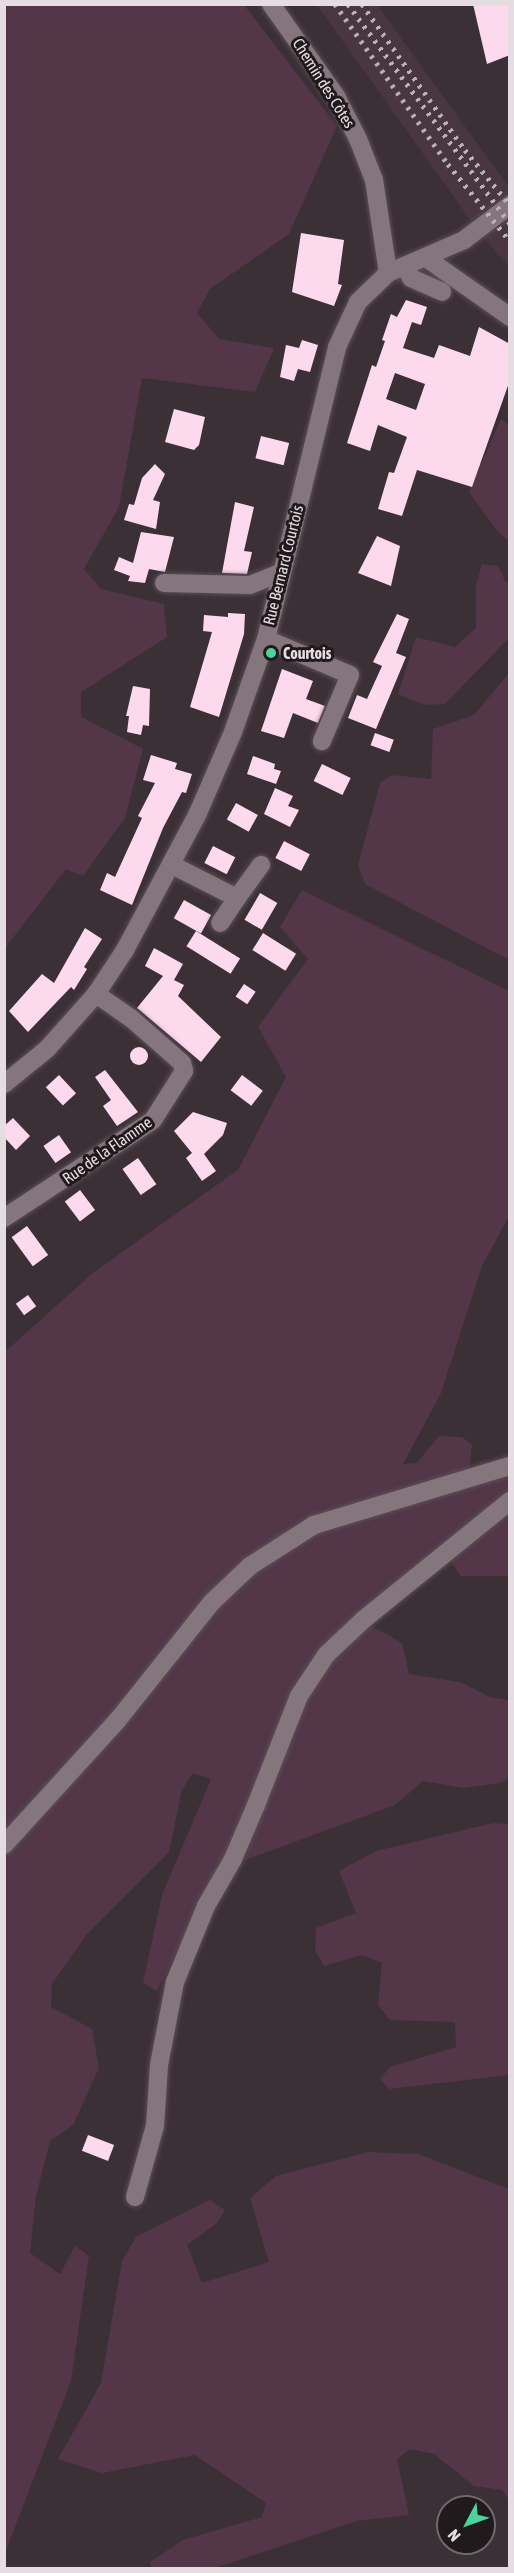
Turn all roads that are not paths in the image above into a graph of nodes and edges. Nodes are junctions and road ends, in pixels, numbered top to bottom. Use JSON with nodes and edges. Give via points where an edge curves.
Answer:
{"nodes":[{"id":1,"x":271,"y":4,"type":"edge"},
{"id":2,"x":510,"y":205,"type":"edge"},
{"id":3,"x":426,"y":258,"type":"junction"},
{"id":4,"x":397,"y":269,"type":"junction"},
{"id":5,"x":442,"y":292,"type":"dead end"},
{"id":6,"x":510,"y":317,"type":"edge"},
{"id":7,"x":280,"y":573,"type":"junction"},
{"id":8,"x":164,"y":583,"type":"dead end"},
{"id":9,"x":266,"y":639,"type":"junction"},
{"id":10,"x":322,"y":741,"type":"dead end"},
{"id":11,"x":172,"y":865,"type":"junction"},
{"id":12,"x":261,"y":865,"type":"dead end"},
{"id":13,"x":237,"y":898,"type":"junction"},
{"id":14,"x":220,"y":923,"type":"dead end"},
{"id":15,"x":96,"y":994,"type":"junction"},
{"id":16,"x":4,"y":1084,"type":"edge"},
{"id":17,"x":4,"y":1218,"type":"edge"},
{"id":18,"x":510,"y":1466,"type":"edge"},
{"id":19,"x":510,"y":1501,"type":"edge"},
{"id":20,"x":4,"y":1845,"type":"edge"},
{"id":21,"x":135,"y":2198,"type":"dead end"}],
"edges":[{"from":1,"to":4,"type":"street","name":"Chemin des Côtes","via":[[336,96],[358,139],[374,180]]},
{"from":2,"to":3,"type":"street","name":"Rue Bernard Courtois","via":[[464,240]]},
{"from":3,"to":4,"type":"street","name":"Rue Bernard Courtois"},
{"from":3,"to":6,"type":"street"},
{"from":4,"to":5,"type":"street"},
{"from":4,"to":7,"type":"street","name":"Rue Bernard Courtois","via":[[358,302],[337,347]]},
{"from":7,"to":8,"type":"street","via":[[250,585]]},
{"from":7,"to":9,"type":"street","name":"Rue Bernard Courtois"},
{"from":9,"to":10,"type":"street","via":[[350,675]]},
{"from":9,"to":11,"type":"street","name":"Rue Bernard Courtois","via":[[233,732]]},
{"from":11,"to":13,"type":"street"},
{"from":11,"to":15,"type":"street","name":"Rue Bernard Courtois"},
{"from":12,"to":13,"type":"street"},
{"from":13,"to":14,"type":"street"},
{"from":15,"to":16,"type":"street","name":"Rue Bernard Courtois","via":[[47,1049]]},
{"from":15,"to":17,"type":"street","name":"Rue de la Flamme","via":[[174,1056],[184,1071],[153,1120]]},
{"from":18,"to":20,"type":"street","via":[[314,1525],[250,1566],[212,1602],[117,1721]]},
{"from":19,"to":21,"type":"street","via":[[363,1620],[326,1655],[299,1696],[256,1804],[206,1906],[175,1982],[159,2065],[155,2126]]}]}
